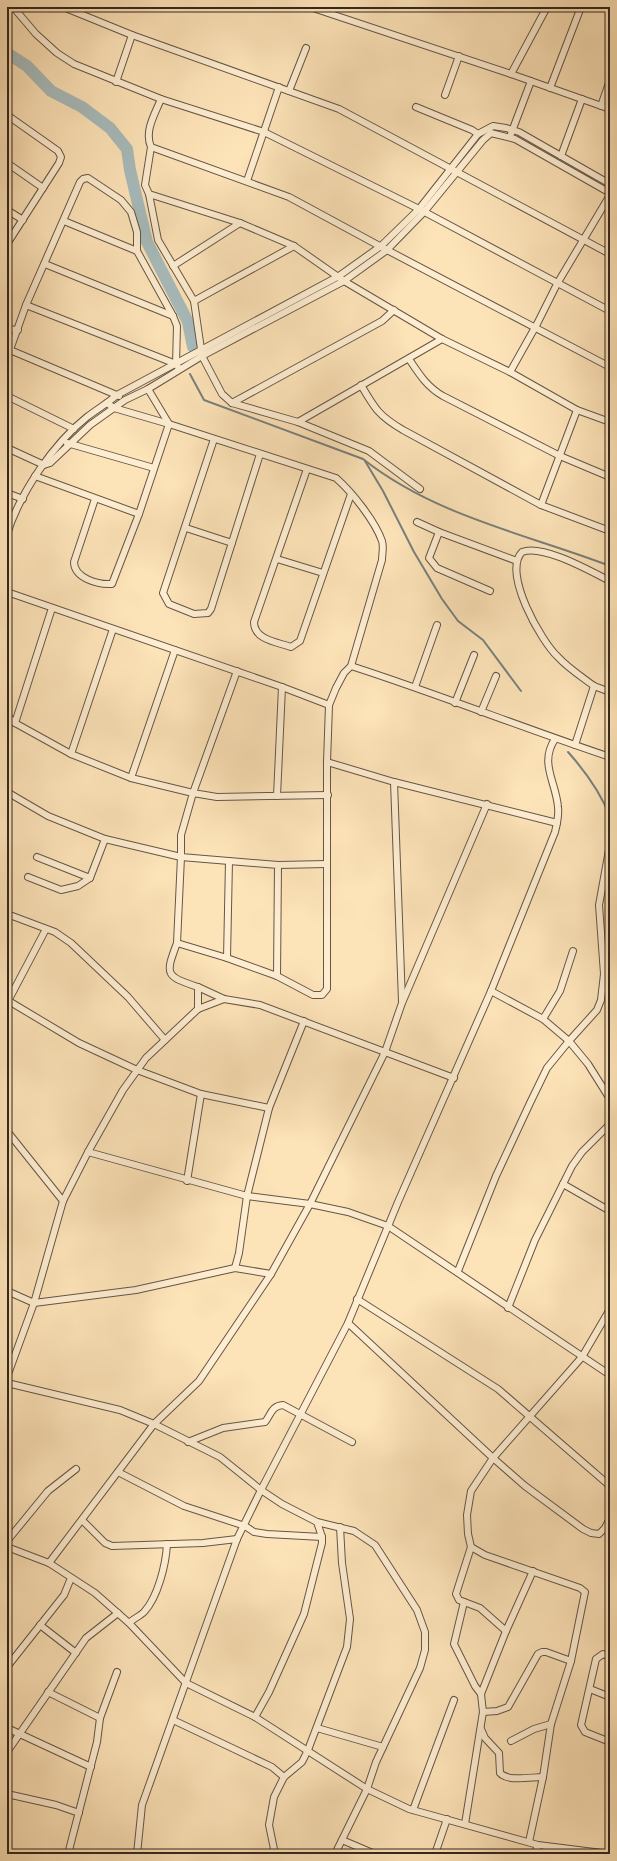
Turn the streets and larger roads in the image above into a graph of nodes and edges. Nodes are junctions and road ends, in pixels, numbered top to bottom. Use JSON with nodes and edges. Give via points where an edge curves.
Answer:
{"nodes":[{"id":1,"x":13,"y":7,"type":"edge"},
{"id":2,"x":310,"y":7,"type":"edge"},
{"id":3,"x":547,"y":7,"type":"edge"},
{"id":4,"x":581,"y":7,"type":"edge"},
{"id":5,"x":68,"y":9,"type":"dead end"},
{"id":6,"x":132,"y":35,"type":"junction"},
{"id":7,"x":306,"y":48,"type":"dead end"},
{"id":8,"x":459,"y":56,"type":"junction"},
{"id":9,"x":511,"y":74,"type":"junction"},
{"id":10,"x":610,"y":80,"type":"edge"},
{"id":11,"x":531,"y":81,"type":"junction"},
{"id":12,"x":116,"y":82,"type":"junction"},
{"id":13,"x":279,"y":87,"type":"junction"},
{"id":14,"x":550,"y":88,"type":"junction"},
{"id":15,"x":289,"y":91,"type":"junction"},
{"id":16,"x":445,"y":95,"type":"dead end"},
{"id":17,"x":161,"y":99,"type":"junction"},
{"id":18,"x":582,"y":99,"type":"junction"},
{"id":19,"x":601,"y":106,"type":"junction"},
{"id":20,"x":416,"y":107,"type":"dead end"},
{"id":21,"x":610,"y":109,"type":"edge"},
{"id":22,"x":7,"y":115,"type":"edge"},
{"id":23,"x":513,"y":130,"type":"junction"},
{"id":24,"x":264,"y":132,"type":"junction"},
{"id":25,"x":478,"y":134,"type":"junction"},
{"id":26,"x":510,"y":137,"type":"junction"},
{"id":27,"x":151,"y":147,"type":"junction"},
{"id":28,"x":561,"y":156,"type":"junction"},
{"id":29,"x":7,"y":163,"type":"edge"},
{"id":30,"x":451,"y":169,"type":"junction"},
{"id":31,"x":458,"y":172,"type":"junction"},
{"id":32,"x":247,"y":181,"type":"junction"},
{"id":33,"x":610,"y":184,"type":"edge"},
{"id":34,"x":43,"y":188,"type":"junction"},
{"id":35,"x":149,"y":194,"type":"junction"},
{"id":36,"x":610,"y":194,"type":"edge"},
{"id":37,"x":7,"y":210,"type":"edge"},
{"id":38,"x":421,"y":211,"type":"junction"},
{"id":39,"x":23,"y":220,"type":"junction"},
{"id":40,"x":64,"y":221,"type":"junction"},
{"id":41,"x":240,"y":223,"type":"junction"},
{"id":42,"x":584,"y":240,"type":"junction"},
{"id":43,"x":7,"y":244,"type":"edge"},
{"id":44,"x":294,"y":246,"type":"junction"},
{"id":45,"x":381,"y":246,"type":"junction"},
{"id":46,"x":387,"y":250,"type":"junction"},
{"id":47,"x":137,"y":251,"type":"junction"},
{"id":48,"x":610,"y":254,"type":"edge"},
{"id":49,"x":44,"y":264,"type":"junction"},
{"id":50,"x":173,"y":266,"type":"junction"},
{"id":51,"x":341,"y":278,"type":"junction"},
{"id":52,"x":557,"y":284,"type":"junction"},
{"id":53,"x":194,"y":301,"type":"junction"},
{"id":54,"x":26,"y":305,"type":"junction"},
{"id":55,"x":394,"y":310,"type":"junction"},
{"id":56,"x":610,"y":311,"type":"edge"},
{"id":57,"x":173,"y":316,"type":"junction"},
{"id":58,"x":536,"y":327,"type":"junction"},
{"id":59,"x":7,"y":329,"type":"edge"},
{"id":60,"x":18,"y":330,"type":"junction"},
{"id":61,"x":442,"y":338,"type":"junction"},
{"id":62,"x":202,"y":349,"type":"junction"},
{"id":63,"x":10,"y":350,"type":"junction"},
{"id":64,"x":202,"y":356,"type":"junction"},
{"id":65,"x":7,"y":358,"type":"edge"},
{"id":66,"x":409,"y":359,"type":"junction"},
{"id":67,"x":178,"y":367,"type":"junction"},
{"id":68,"x":610,"y":367,"type":"edge"},
{"id":69,"x":510,"y":372,"type":"junction"},
{"id":70,"x":361,"y":385,"type":"junction"},
{"id":71,"x":148,"y":389,"type":"junction"},
{"id":72,"x":117,"y":395,"type":"junction"},
{"id":73,"x":7,"y":396,"type":"edge"},
{"id":74,"x":125,"y":400,"type":"junction"},
{"id":75,"x":232,"y":402,"type":"junction"},
{"id":76,"x":107,"y":403,"type":"junction"},
{"id":77,"x":114,"y":408,"type":"junction"},
{"id":78,"x":577,"y":410,"type":"junction"},
{"id":79,"x":298,"y":422,"type":"junction"},
{"id":80,"x":610,"y":422,"type":"edge"},
{"id":81,"x":169,"y":424,"type":"junction"},
{"id":82,"x":74,"y":429,"type":"junction"},
{"id":83,"x":64,"y":439,"type":"junction"},
{"id":84,"x":214,"y":439,"type":"junction"},
{"id":85,"x":69,"y":444,"type":"junction"},
{"id":86,"x":7,"y":448,"type":"edge"},
{"id":87,"x":260,"y":454,"type":"junction"},
{"id":88,"x":560,"y":456,"type":"junction"},
{"id":89,"x":44,"y":466,"type":"junction"},
{"id":90,"x":154,"y":468,"type":"junction"},
{"id":91,"x":307,"y":469,"type":"junction"},
{"id":92,"x":36,"y":476,"type":"junction"},
{"id":93,"x":610,"y":477,"type":"edge"},
{"id":94,"x":420,"y":489,"type":"dead end"},
{"id":95,"x":7,"y":493,"type":"edge"},
{"id":96,"x":351,"y":494,"type":"junction"},
{"id":97,"x":23,"y":499,"type":"junction"},
{"id":98,"x":95,"y":499,"type":"junction"},
{"id":99,"x":541,"y":505,"type":"junction"},
{"id":100,"x":139,"y":514,"type":"junction"},
{"id":101,"x":417,"y":522,"type":"dead end"},
{"id":102,"x":186,"y":528,"type":"junction"},
{"id":103,"x":610,"y":531,"type":"edge"},
{"id":104,"x":439,"y":532,"type":"junction"},
{"id":105,"x":7,"y":534,"type":"edge"},
{"id":106,"x":232,"y":543,"type":"junction"},
{"id":107,"x":277,"y":559,"type":"junction"},
{"id":108,"x":517,"y":562,"type":"junction"},
{"id":109,"x":323,"y":573,"type":"junction"},
{"id":110,"x":610,"y":581,"type":"edge"},
{"id":111,"x":490,"y":591,"type":"dead end"},
{"id":112,"x":7,"y":592,"type":"edge"},
{"id":113,"x":52,"y":608,"type":"junction"},
{"id":114,"x":437,"y":625,"type":"dead end"},
{"id":115,"x":113,"y":628,"type":"junction"},
{"id":116,"x":175,"y":650,"type":"junction"},
{"id":117,"x":474,"y":655,"type":"dead end"},
{"id":118,"x":351,"y":666,"type":"junction"},
{"id":119,"x":237,"y":671,"type":"junction"},
{"id":120,"x":496,"y":676,"type":"dead end"},
{"id":121,"x":282,"y":686,"type":"junction"},
{"id":122,"x":594,"y":686,"type":"junction"},
{"id":123,"x":415,"y":687,"type":"junction"},
{"id":124,"x":610,"y":692,"type":"edge"},
{"id":125,"x":455,"y":703,"type":"junction"},
{"id":126,"x":330,"y":705,"type":"junction"},
{"id":127,"x":481,"y":712,"type":"junction"},
{"id":128,"x":7,"y":716,"type":"edge"},
{"id":129,"x":15,"y":723,"type":"junction"},
{"id":130,"x":555,"y":739,"type":"junction"},
{"id":131,"x":575,"y":746,"type":"junction"},
{"id":132,"x":71,"y":754,"type":"junction"},
{"id":133,"x":610,"y":757,"type":"edge"},
{"id":134,"x":327,"y":762,"type":"junction"},
{"id":135,"x":131,"y":778,"type":"junction"},
{"id":136,"x":394,"y":782,"type":"junction"},
{"id":137,"x":7,"y":792,"type":"edge"},
{"id":138,"x":193,"y":793,"type":"junction"},
{"id":139,"x":328,"y":795,"type":"junction"},
{"id":140,"x":277,"y":796,"type":"junction"},
{"id":141,"x":487,"y":804,"type":"junction"},
{"id":142,"x":557,"y":823,"type":"junction"},
{"id":143,"x":105,"y":838,"type":"junction"},
{"id":144,"x":610,"y":850,"type":"edge"},
{"id":145,"x":181,"y":856,"type":"junction"},
{"id":146,"x":37,"y":857,"type":"dead end"},
{"id":147,"x":229,"y":861,"type":"junction"},
{"id":148,"x":327,"y":864,"type":"junction"},
{"id":149,"x":278,"y":865,"type":"junction"},
{"id":150,"x":28,"y":877,"type":"dead end"},
{"id":151,"x":90,"y":878,"type":"junction"},
{"id":152,"x":7,"y":914,"type":"edge"},
{"id":153,"x":46,"y":929,"type":"junction"},
{"id":154,"x":177,"y":943,"type":"junction"},
{"id":155,"x":573,"y":951,"type":"dead end"},
{"id":156,"x":227,"y":958,"type":"junction"},
{"id":157,"x":277,"y":976,"type":"junction"},
{"id":158,"x":198,"y":987,"type":"junction"},
{"id":159,"x":491,"y":991,"type":"junction"},
{"id":160,"x":224,"y":999,"type":"junction"},
{"id":161,"x":7,"y":1001,"type":"edge"},
{"id":162,"x":402,"y":1003,"type":"junction"},
{"id":163,"x":198,"y":1009,"type":"junction"},
{"id":164,"x":543,"y":1020,"type":"junction"},
{"id":165,"x":304,"y":1021,"type":"junction"},
{"id":166,"x":165,"y":1040,"type":"junction"},
{"id":167,"x":570,"y":1041,"type":"junction"},
{"id":168,"x":385,"y":1052,"type":"junction"},
{"id":169,"x":138,"y":1070,"type":"junction"},
{"id":170,"x":454,"y":1078,"type":"junction"},
{"id":171,"x":201,"y":1094,"type":"junction"},
{"id":172,"x":610,"y":1099,"type":"edge"},
{"id":173,"x":269,"y":1108,"type":"junction"},
{"id":174,"x":610,"y":1124,"type":"edge"},
{"id":175,"x":7,"y":1132,"type":"edge"},
{"id":176,"x":88,"y":1152,"type":"junction"},
{"id":177,"x":186,"y":1181,"type":"junction"},
{"id":178,"x":563,"y":1184,"type":"junction"},
{"id":179,"x":247,"y":1196,"type":"junction"},
{"id":180,"x":63,"y":1201,"type":"junction"},
{"id":181,"x":310,"y":1204,"type":"junction"},
{"id":182,"x":610,"y":1211,"type":"edge"},
{"id":183,"x":388,"y":1226,"type":"junction"},
{"id":184,"x":235,"y":1268,"type":"junction"},
{"id":185,"x":458,"y":1271,"type":"junction"},
{"id":186,"x":271,"y":1274,"type":"junction"},
{"id":187,"x":7,"y":1291,"type":"edge"},
{"id":188,"x":357,"y":1299,"type":"junction"},
{"id":189,"x":34,"y":1303,"type":"junction"},
{"id":190,"x":508,"y":1308,"type":"junction"},
{"id":191,"x":610,"y":1309,"type":"edge"},
{"id":192,"x":348,"y":1323,"type":"junction"},
{"id":193,"x":582,"y":1357,"type":"junction"},
{"id":194,"x":610,"y":1375,"type":"edge"},
{"id":195,"x":7,"y":1377,"type":"edge"},
{"id":196,"x":7,"y":1383,"type":"edge"},
{"id":197,"x":301,"y":1413,"type":"junction"},
{"id":198,"x":530,"y":1417,"type":"junction"},
{"id":199,"x":154,"y":1424,"type":"junction"},
{"id":200,"x":188,"y":1442,"type":"junction"},
{"id":201,"x":352,"y":1442,"type":"dead end"},
{"id":202,"x":492,"y":1458,"type":"junction"},
{"id":203,"x":76,"y":1469,"type":"dead end"},
{"id":204,"x":118,"y":1472,"type":"junction"},
{"id":205,"x":610,"y":1486,"type":"edge"},
{"id":206,"x":261,"y":1490,"type":"junction"},
{"id":207,"x":610,"y":1518,"type":"edge"},
{"id":208,"x":82,"y":1520,"type":"junction"},
{"id":209,"x":316,"y":1522,"type":"junction"},
{"id":210,"x":245,"y":1526,"type":"junction"},
{"id":211,"x":340,"y":1527,"type":"junction"},
{"id":212,"x":322,"y":1537,"type":"junction"},
{"id":213,"x":237,"y":1539,"type":"junction"},
{"id":214,"x":7,"y":1541,"type":"edge"},
{"id":215,"x":167,"y":1544,"type":"junction"},
{"id":216,"x":7,"y":1547,"type":"edge"},
{"id":217,"x":471,"y":1547,"type":"junction"},
{"id":218,"x":49,"y":1563,"type":"junction"},
{"id":219,"x":533,"y":1571,"type":"junction"},
{"id":220,"x":71,"y":1578,"type":"junction"},
{"id":221,"x":464,"y":1602,"type":"junction"},
{"id":222,"x":118,"y":1613,"type":"junction"},
{"id":223,"x":128,"y":1623,"type":"junction"},
{"id":224,"x":40,"y":1625,"type":"junction"},
{"id":225,"x":506,"y":1631,"type":"junction"},
{"id":226,"x":76,"y":1653,"type":"junction"},
{"id":227,"x":610,"y":1657,"type":"edge"},
{"id":228,"x":572,"y":1661,"type":"junction"},
{"id":229,"x":7,"y":1667,"type":"edge"},
{"id":230,"x":117,"y":1672,"type":"dead end"},
{"id":231,"x":186,"y":1683,"type":"junction"},
{"id":232,"x":590,"y":1689,"type":"junction"},
{"id":233,"x":48,"y":1692,"type":"junction"},
{"id":234,"x":481,"y":1694,"type":"junction"},
{"id":235,"x":610,"y":1697,"type":"edge"},
{"id":236,"x":454,"y":1700,"type":"dead end"},
{"id":237,"x":483,"y":1712,"type":"junction"},
{"id":238,"x":255,"y":1717,"type":"junction"},
{"id":239,"x":100,"y":1718,"type":"junction"},
{"id":240,"x":173,"y":1720,"type":"junction"},
{"id":241,"x":551,"y":1724,"type":"junction"},
{"id":242,"x":7,"y":1728,"type":"edge"},
{"id":243,"x":317,"y":1728,"type":"junction"},
{"id":244,"x":481,"y":1729,"type":"junction"},
{"id":245,"x":19,"y":1734,"type":"junction"},
{"id":246,"x":511,"y":1741,"type":"dead end"},
{"id":247,"x":610,"y":1742,"type":"edge"},
{"id":248,"x":383,"y":1747,"type":"junction"},
{"id":249,"x":308,"y":1750,"type":"junction"},
{"id":250,"x":7,"y":1752,"type":"edge"},
{"id":251,"x":91,"y":1768,"type":"junction"},
{"id":252,"x":284,"y":1777,"type":"junction"},
{"id":253,"x":543,"y":1777,"type":"junction"},
{"id":254,"x":367,"y":1789,"type":"junction"},
{"id":255,"x":7,"y":1794,"type":"edge"},
{"id":256,"x":414,"y":1810,"type":"junction"},
{"id":257,"x":79,"y":1813,"type":"junction"},
{"id":258,"x":447,"y":1819,"type":"junction"},
{"id":259,"x":465,"y":1824,"type":"junction"},
{"id":260,"x":342,"y":1840,"type":"junction"},
{"id":261,"x":529,"y":1842,"type":"junction"},
{"id":262,"x":538,"y":1845,"type":"junction"},
{"id":263,"x":68,"y":1854,"type":"edge"},
{"id":264,"x":137,"y":1854,"type":"edge"},
{"id":265,"x":275,"y":1854,"type":"edge"},
{"id":266,"x":335,"y":1854,"type":"edge"},
{"id":267,"x":375,"y":1854,"type":"edge"},
{"id":268,"x":435,"y":1854,"type":"edge"},
{"id":269,"x":535,"y":1854,"type":"edge"},
{"id":270,"x":610,"y":1854,"type":"edge"}],
"edges":[{"from":1,"to":12,"type":"street","via":[[36,34],[57,53],[74,64]]},
{"from":2,"to":8,"type":"street"},
{"from":3,"to":9,"type":"street"},
{"from":4,"to":14,"type":"street"},
{"from":5,"to":6,"type":"street"},
{"from":6,"to":12,"type":"street"},
{"from":6,"to":13,"type":"street"},
{"from":7,"to":15,"type":"street"},
{"from":8,"to":9,"type":"street"},
{"from":8,"to":16,"type":"street"},
{"from":9,"to":11,"type":"street"},
{"from":10,"to":19,"type":"street"},
{"from":11,"to":14,"type":"street"},
{"from":11,"to":23,"type":"street"},
{"from":12,"to":17,"type":"street"},
{"from":13,"to":15,"type":"street"},
{"from":13,"to":24,"type":"street"},
{"from":14,"to":18,"type":"street"},
{"from":15,"to":30,"type":"street","via":[[339,109]]},
{"from":17,"to":24,"type":"street"},
{"from":17,"to":27,"type":"street","via":[[149,130]]},
{"from":18,"to":19,"type":"street"},
{"from":18,"to":28,"type":"street"},
{"from":19,"to":21,"type":"street"},
{"from":20,"to":25,"type":"street"},
{"from":22,"to":34,"type":"street","via":[[60,154],[61,160]]},
{"from":23,"to":25,"type":"street","via":[[494,126]]},
{"from":23,"to":26,"type":"street"},
{"from":23,"to":28,"type":"street"},
{"from":24,"to":32,"type":"street"},
{"from":24,"to":38,"type":"street"},
{"from":25,"to":30,"type":"street"},
{"from":26,"to":31,"type":"street","via":[[491,133]]},
{"from":26,"to":36,"type":"street"},
{"from":27,"to":32,"type":"street"},
{"from":27,"to":35,"type":"street","via":[[146,184]]},
{"from":28,"to":33,"type":"street"},
{"from":29,"to":34,"type":"street"},
{"from":30,"to":31,"type":"street"},
{"from":30,"to":38,"type":"street"},
{"from":31,"to":38,"type":"street"},
{"from":31,"to":42,"type":"street"},
{"from":32,"to":45,"type":"street","via":[[289,197]]},
{"from":34,"to":39,"type":"street"},
{"from":35,"to":41,"type":"street"},
{"from":35,"to":50,"type":"street","via":[[158,240]]},
{"from":36,"to":42,"type":"street"},
{"from":37,"to":39,"type":"street"},
{"from":38,"to":45,"type":"street"},
{"from":38,"to":46,"type":"street"},
{"from":38,"to":52,"type":"street"},
{"from":39,"to":43,"type":"street"},
{"from":40,"to":47,"type":"street"},
{"from":40,"to":47,"type":"street","via":[[80,182],[83,179],[91,179],[121,200],[132,212],[137,232]]},
{"from":40,"to":49,"type":"street"},
{"from":41,"to":44,"type":"street"},
{"from":41,"to":50,"type":"street"},
{"from":42,"to":48,"type":"street"},
{"from":42,"to":52,"type":"street"},
{"from":44,"to":51,"type":"street"},
{"from":44,"to":53,"type":"street"},
{"from":45,"to":46,"type":"street"},
{"from":45,"to":51,"type":"street"},
{"from":46,"to":51,"type":"street"},
{"from":46,"to":58,"type":"street"},
{"from":47,"to":57,"type":"street"},
{"from":49,"to":54,"type":"street"},
{"from":49,"to":57,"type":"street"},
{"from":50,"to":53,"type":"street"},
{"from":51,"to":55,"type":"street"},
{"from":51,"to":62,"type":"street"},
{"from":51,"to":64,"type":"street"},
{"from":52,"to":56,"type":"street"},
{"from":52,"to":58,"type":"street"},
{"from":53,"to":62,"type":"street"},
{"from":54,"to":60,"type":"street"},
{"from":54,"to":67,"type":"street"},
{"from":55,"to":61,"type":"street"},
{"from":55,"to":75,"type":"street","via":[[382,321]]},
{"from":57,"to":67,"type":"street","via":[[177,326]]},
{"from":58,"to":68,"type":"street"},
{"from":58,"to":69,"type":"street"},
{"from":59,"to":60,"type":"street"},
{"from":60,"to":63,"type":"street"},
{"from":61,"to":66,"type":"street"},
{"from":61,"to":69,"type":"street"},
{"from":62,"to":64,"type":"street"},
{"from":62,"to":67,"type":"street"},
{"from":63,"to":65,"type":"street"},
{"from":63,"to":72,"type":"street"},
{"from":64,"to":67,"type":"street"},
{"from":64,"to":75,"type":"street","via":[[222,394]]},
{"from":66,"to":70,"type":"street"},
{"from":66,"to":88,"type":"street","via":[[433,390]]},
{"from":67,"to":71,"type":"street"},
{"from":67,"to":72,"type":"street"},
{"from":69,"to":78,"type":"street"},
{"from":70,"to":79,"type":"street"},
{"from":70,"to":99,"type":"street","via":[[376,411],[389,422]]},
{"from":71,"to":74,"type":"street"},
{"from":71,"to":81,"type":"street"},
{"from":72,"to":74,"type":"street"},
{"from":72,"to":76,"type":"street"},
{"from":73,"to":82,"type":"street"},
{"from":74,"to":77,"type":"street"},
{"from":75,"to":79,"type":"street"},
{"from":76,"to":77,"type":"street"},
{"from":76,"to":82,"type":"street"},
{"from":77,"to":81,"type":"street"},
{"from":77,"to":85,"type":"street"},
{"from":78,"to":80,"type":"street"},
{"from":78,"to":88,"type":"street"},
{"from":79,"to":94,"type":"street","via":[[369,451]]},
{"from":81,"to":84,"type":"street"},
{"from":81,"to":90,"type":"street"},
{"from":82,"to":83,"type":"street"},
{"from":83,"to":85,"type":"street"},
{"from":83,"to":89,"type":"street","via":[[46,459]]},
{"from":84,"to":87,"type":"street"},
{"from":84,"to":102,"type":"street"},
{"from":85,"to":89,"type":"street"},
{"from":85,"to":90,"type":"street"},
{"from":86,"to":89,"type":"street"},
{"from":87,"to":91,"type":"street"},
{"from":87,"to":106,"type":"street"},
{"from":88,"to":93,"type":"street"},
{"from":88,"to":99,"type":"street"},
{"from":89,"to":92,"type":"street"},
{"from":90,"to":100,"type":"street"},
{"from":91,"to":96,"type":"street","via":[[336,478]]},
{"from":91,"to":107,"type":"street"},
{"from":92,"to":97,"type":"street"},
{"from":92,"to":98,"type":"street"},
{"from":95,"to":97,"type":"street"},
{"from":96,"to":109,"type":"street"},
{"from":96,"to":118,"type":"street","via":[[373,523],[382,542],[382,560]]},
{"from":97,"to":105,"type":"street"},
{"from":98,"to":100,"type":"street"},
{"from":98,"to":100,"type":"street","via":[[74,562],[74,568],[83,577],[112,584]]},
{"from":99,"to":103,"type":"street"},
{"from":101,"to":104,"type":"street"},
{"from":102,"to":106,"type":"street"},
{"from":102,"to":106,"type":"street","via":[[163,593],[168,604],[194,614],[208,613],[211,609]]},
{"from":104,"to":108,"type":"street"},
{"from":104,"to":111,"type":"street","via":[[429,558],[433,565]]},
{"from":107,"to":109,"type":"street"},
{"from":107,"to":109,"type":"street","via":[[254,629],[259,636],[291,647],[300,641]]},
{"from":108,"to":110,"type":"street","via":[[522,552],[534,551],[559,558]]},
{"from":108,"to":122,"type":"street","via":[[521,594],[539,633],[557,657]]},
{"from":112,"to":113,"type":"street"},
{"from":113,"to":115,"type":"street"},
{"from":113,"to":129,"type":"street"},
{"from":114,"to":123,"type":"street"},
{"from":115,"to":116,"type":"street"},
{"from":115,"to":132,"type":"street"},
{"from":116,"to":119,"type":"street"},
{"from":116,"to":135,"type":"street"},
{"from":117,"to":125,"type":"street"},
{"from":118,"to":123,"type":"street"},
{"from":118,"to":126,"type":"street","via":[[341,678]]},
{"from":119,"to":121,"type":"street"},
{"from":119,"to":138,"type":"street"},
{"from":120,"to":127,"type":"street"},
{"from":121,"to":126,"type":"street"},
{"from":121,"to":140,"type":"street"},
{"from":122,"to":124,"type":"street"},
{"from":122,"to":131,"type":"street"},
{"from":123,"to":125,"type":"street"},
{"from":125,"to":127,"type":"street"},
{"from":126,"to":134,"type":"street"},
{"from":127,"to":130,"type":"street"},
{"from":128,"to":129,"type":"street"},
{"from":129,"to":132,"type":"street"},
{"from":130,"to":131,"type":"street"},
{"from":130,"to":142,"type":"street","via":[[548,748],[547,760],[558,808]]},
{"from":131,"to":133,"type":"street"},
{"from":132,"to":135,"type":"street"},
{"from":134,"to":136,"type":"street"},
{"from":134,"to":139,"type":"street"},
{"from":135,"to":138,"type":"street"},
{"from":136,"to":141,"type":"street"},
{"from":136,"to":162,"type":"street"},
{"from":137,"to":143,"type":"street","via":[[48,816]]},
{"from":138,"to":140,"type":"street","via":[[217,797]]},
{"from":138,"to":145,"type":"street","via":[[181,835]]},
{"from":139,"to":140,"type":"street"},
{"from":139,"to":148,"type":"street"},
{"from":141,"to":142,"type":"street"},
{"from":141,"to":162,"type":"street"},
{"from":142,"to":159,"type":"street"},
{"from":143,"to":145,"type":"street"},
{"from":143,"to":151,"type":"street"},
{"from":144,"to":167,"type":"street","via":[[600,905],[604,974],[601,1000],[597,1010]]},
{"from":145,"to":147,"type":"street"},
{"from":145,"to":154,"type":"street"},
{"from":146,"to":151,"type":"street"},
{"from":147,"to":149,"type":"street"},
{"from":147,"to":156,"type":"street"},
{"from":148,"to":149,"type":"street"},
{"from":148,"to":157,"type":"street","via":[[327,989],[322,995],[312,995]]},
{"from":149,"to":157,"type":"street"},
{"from":150,"to":151,"type":"street","via":[[61,890],[78,886]]},
{"from":152,"to":153,"type":"street"},
{"from":153,"to":161,"type":"street"},
{"from":153,"to":166,"type":"street","via":[[71,943],[128,997]]},
{"from":154,"to":156,"type":"street"},
{"from":154,"to":158,"type":"street","via":[[169,966],[172,975],[178,980]]},
{"from":155,"to":164,"type":"street","via":[[560,991]]},
{"from":156,"to":157,"type":"street"},
{"from":158,"to":160,"type":"street"},
{"from":158,"to":163,"type":"street"},
{"from":159,"to":164,"type":"street"},
{"from":159,"to":170,"type":"street"},
{"from":160,"to":163,"type":"street"},
{"from":160,"to":165,"type":"street","via":[[260,1005]]},
{"from":161,"to":169,"type":"street","via":[[79,1043]]},
{"from":162,"to":168,"type":"street"},
{"from":163,"to":166,"type":"street"},
{"from":164,"to":167,"type":"street"},
{"from":165,"to":168,"type":"street"},
{"from":165,"to":173,"type":"street"},
{"from":166,"to":169,"type":"street","via":[[146,1058]]},
{"from":167,"to":172,"type":"street"},
{"from":167,"to":185,"type":"street","via":[[547,1068],[496,1176]]},
{"from":168,"to":170,"type":"street"},
{"from":168,"to":181,"type":"street"},
{"from":169,"to":171,"type":"street"},
{"from":169,"to":176,"type":"street","via":[[123,1090]]},
{"from":170,"to":183,"type":"street"},
{"from":171,"to":173,"type":"street"},
{"from":171,"to":177,"type":"street"},
{"from":173,"to":179,"type":"street"},
{"from":174,"to":178,"type":"street","via":[[582,1152]]},
{"from":175,"to":180,"type":"street"},
{"from":176,"to":177,"type":"street"},
{"from":176,"to":180,"type":"street"},
{"from":177,"to":179,"type":"street"},
{"from":178,"to":182,"type":"street"},
{"from":178,"to":190,"type":"street","via":[[535,1240]]},
{"from":179,"to":181,"type":"street"},
{"from":179,"to":184,"type":"street"},
{"from":180,"to":189,"type":"street"},
{"from":181,"to":183,"type":"street","via":[[348,1212]]},
{"from":181,"to":186,"type":"street"},
{"from":183,"to":185,"type":"street"},
{"from":183,"to":188,"type":"street"},
{"from":184,"to":186,"type":"street"},
{"from":184,"to":189,"type":"street","via":[[136,1290]]},
{"from":185,"to":190,"type":"street"},
{"from":186,"to":199,"type":"street","via":[[199,1381]]},
{"from":187,"to":189,"type":"street"},
{"from":188,"to":192,"type":"street"},
{"from":188,"to":198,"type":"street","via":[[498,1388]]},
{"from":189,"to":195,"type":"street"},
{"from":190,"to":193,"type":"street"},
{"from":191,"to":193,"type":"street"},
{"from":192,"to":197,"type":"street"},
{"from":192,"to":202,"type":"street"},
{"from":193,"to":194,"type":"street"},
{"from":193,"to":198,"type":"street"},
{"from":196,"to":199,"type":"street","via":[[120,1410]]},
{"from":197,"to":200,"type":"street","via":[[277,1405],[265,1422],[223,1428]]},
{"from":197,"to":201,"type":"street"},
{"from":197,"to":206,"type":"street"},
{"from":198,"to":202,"type":"street"},
{"from":198,"to":205,"type":"street"},
{"from":199,"to":200,"type":"street"},
{"from":199,"to":204,"type":"street"},
{"from":200,"to":206,"type":"street","via":[[220,1457]]},
{"from":202,"to":207,"type":"street","via":[[525,1486],[587,1531],[599,1534]]},
{"from":202,"to":217,"type":"street","via":[[471,1490],[467,1515]]},
{"from":203,"to":214,"type":"street","via":[[48,1491]]},
{"from":204,"to":208,"type":"street"},
{"from":204,"to":210,"type":"street","via":[[184,1506]]},
{"from":206,"to":209,"type":"street"},
{"from":206,"to":210,"type":"street"},
{"from":208,"to":215,"type":"street","via":[[105,1543],[112,1546]]},
{"from":208,"to":218,"type":"street"},
{"from":209,"to":211,"type":"street"},
{"from":209,"to":212,"type":"street"},
{"from":210,"to":212,"type":"street","via":[[254,1532],[267,1534]]},
{"from":210,"to":213,"type":"street"},
{"from":211,"to":243,"type":"street","via":[[350,1619],[347,1647]]},
{"from":211,"to":248,"type":"street","via":[[354,1531],[375,1545],[417,1610],[425,1632],[425,1650],[420,1668]]},
{"from":212,"to":238,"type":"street","via":[[304,1614]]},
{"from":213,"to":215,"type":"street"},
{"from":213,"to":231,"type":"street"},
{"from":215,"to":223,"type":"street","via":[[166,1562],[159,1585],[144,1611]]},
{"from":216,"to":218,"type":"street"},
{"from":217,"to":219,"type":"street","via":[[485,1555]]},
{"from":217,"to":221,"type":"street","via":[[456,1594],[459,1600]]},
{"from":218,"to":220,"type":"street"},
{"from":219,"to":225,"type":"street"},
{"from":219,"to":228,"type":"street","via":[[585,1592]]},
{"from":220,"to":222,"type":"street","via":[[95,1593]]},
{"from":220,"to":224,"type":"street","via":[[64,1595]]},
{"from":221,"to":225,"type":"street","via":[[480,1608]]},
{"from":221,"to":234,"type":"street","via":[[454,1644]]},
{"from":222,"to":223,"type":"street"},
{"from":222,"to":226,"type":"street","via":[[86,1638]]},
{"from":223,"to":231,"type":"street"},
{"from":224,"to":226,"type":"street"},
{"from":224,"to":229,"type":"street"},
{"from":225,"to":234,"type":"street"},
{"from":226,"to":233,"type":"street"},
{"from":227,"to":232,"type":"street","via":[[603,1654],[596,1659]]},
{"from":228,"to":237,"type":"street","via":[[546,1652],[538,1654],[508,1707]]},
{"from":228,"to":241,"type":"street"},
{"from":230,"to":239,"type":"street"},
{"from":231,"to":238,"type":"street"},
{"from":231,"to":240,"type":"street"},
{"from":232,"to":235,"type":"street"},
{"from":232,"to":247,"type":"street","via":[[582,1730]]},
{"from":233,"to":239,"type":"street"},
{"from":233,"to":245,"type":"street"},
{"from":234,"to":237,"type":"street"},
{"from":236,"to":256,"type":"street"},
{"from":237,"to":244,"type":"street"},
{"from":238,"to":249,"type":"street"},
{"from":239,"to":251,"type":"street"},
{"from":240,"to":252,"type":"street","via":[[272,1767]]},
{"from":240,"to":264,"type":"street","via":[[142,1805]]},
{"from":241,"to":246,"type":"street","via":[[534,1729]]},
{"from":241,"to":253,"type":"street"},
{"from":242,"to":245,"type":"street"},
{"from":243,"to":248,"type":"street"},
{"from":243,"to":249,"type":"street"},
{"from":244,"to":253,"type":"street","via":[[485,1738],[499,1753],[502,1776],[510,1779]]},
{"from":244,"to":259,"type":"street"},
{"from":245,"to":250,"type":"street"},
{"from":245,"to":251,"type":"street"},
{"from":248,"to":254,"type":"street"},
{"from":249,"to":252,"type":"street","via":[[302,1762]]},
{"from":249,"to":254,"type":"street"},
{"from":251,"to":257,"type":"street"},
{"from":252,"to":265,"type":"street","via":[[274,1797],[269,1825]]},
{"from":253,"to":261,"type":"street"},
{"from":254,"to":256,"type":"street"},
{"from":254,"to":260,"type":"street"},
{"from":255,"to":257,"type":"street"},
{"from":256,"to":258,"type":"street"},
{"from":257,"to":263,"type":"street"},
{"from":258,"to":259,"type":"street"},
{"from":258,"to":268,"type":"street"},
{"from":259,"to":261,"type":"street"},
{"from":260,"to":266,"type":"street"},
{"from":260,"to":267,"type":"street"},
{"from":261,"to":262,"type":"street"},
{"from":262,"to":269,"type":"street"},
{"from":262,"to":270,"type":"street"}]}
